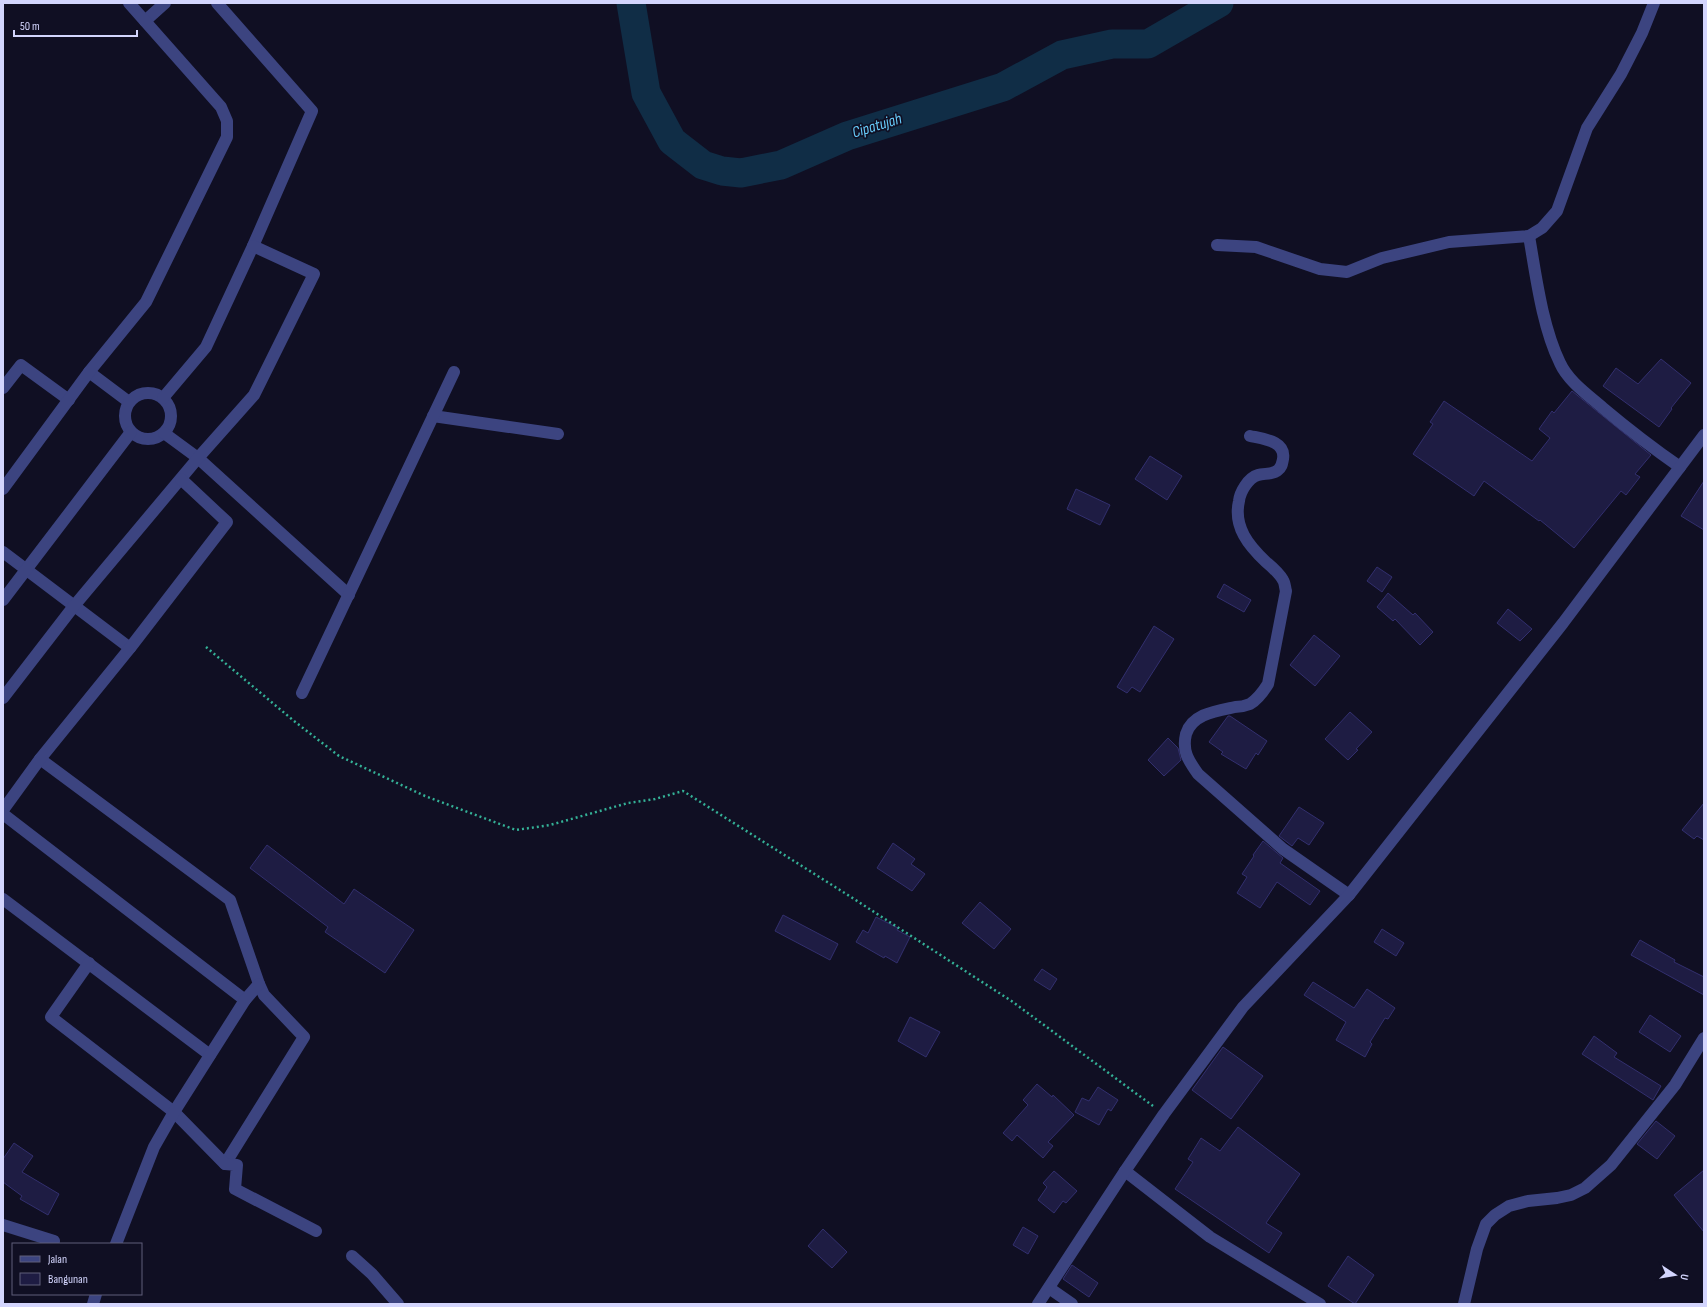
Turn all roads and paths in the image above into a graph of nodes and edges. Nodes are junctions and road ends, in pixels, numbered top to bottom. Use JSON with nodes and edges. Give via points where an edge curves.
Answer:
{"nodes":[{"id":1,"x":129,"y":3,"type":"edge"},
{"id":2,"x":165,"y":3,"type":"edge"},
{"id":3,"x":217,"y":3,"type":"edge"},
{"id":4,"x":1654,"y":3,"type":"edge"},
{"id":5,"x":145,"y":21,"type":"junction"},
{"id":6,"x":1529,"y":236,"type":"junction"},
{"id":7,"x":1218,"y":245,"type":"dead end"},
{"id":8,"x":253,"y":246,"type":"junction"},
{"id":9,"x":89,"y":372,"type":"junction"},
{"id":10,"x":454,"y":372,"type":"dead end"},
{"id":11,"x":3,"y":388,"type":"edge"},
{"id":12,"x":163,"y":398,"type":"junction"},
{"id":13,"x":69,"y":400,"type":"junction"},
{"id":14,"x":129,"y":402,"type":"junction"},
{"id":15,"x":433,"y":416,"type":"junction"},
{"id":16,"x":131,"y":432,"type":"junction"},
{"id":17,"x":164,"y":433,"type":"junction"},
{"id":18,"x":558,"y":434,"type":"dead end"},
{"id":19,"x":1704,"y":435,"type":"edge"},
{"id":20,"x":1250,"y":436,"type":"dead end"},
{"id":21,"x":198,"y":458,"type":"junction"},
{"id":22,"x":1680,"y":467,"type":"junction"},
{"id":23,"x":181,"y":478,"type":"junction"},
{"id":24,"x":3,"y":489,"type":"edge"},
{"id":25,"x":3,"y":552,"type":"edge"},
{"id":26,"x":28,"y":569,"type":"junction"},
{"id":27,"x":348,"y":595,"type":"junction"},
{"id":28,"x":3,"y":600,"type":"edge"},
{"id":29,"x":74,"y":606,"type":"junction"},
{"id":30,"x":206,"y":647,"type":"dead end"},
{"id":31,"x":130,"y":648,"type":"junction"},
{"id":32,"x":302,"y":693,"type":"dead end"},
{"id":33,"x":3,"y":698,"type":"edge"},
{"id":34,"x":40,"y":759,"type":"junction"},
{"id":35,"x":3,"y":810,"type":"edge"},
{"id":36,"x":3,"y":814,"type":"edge"},
{"id":37,"x":1349,"y":895,"type":"junction"},
{"id":38,"x":3,"y":899,"type":"edge"},
{"id":39,"x":88,"y":963,"type":"junction"},
{"id":40,"x":259,"y":984,"type":"junction"},
{"id":41,"x":246,"y":1000,"type":"junction"},
{"id":42,"x":1704,"y":1038,"type":"edge"},
{"id":43,"x":210,"y":1055,"type":"junction"},
{"id":44,"x":174,"y":1112,"type":"junction"},
{"id":45,"x":1164,"y":1114,"type":"junction"},
{"id":46,"x":225,"y":1164,"type":"junction"},
{"id":47,"x":1125,"y":1171,"type":"junction"},
{"id":48,"x":3,"y":1225,"type":"edge"},
{"id":49,"x":316,"y":1231,"type":"dead end"},
{"id":50,"x":54,"y":1241,"type":"dead end"},
{"id":51,"x":116,"y":1243,"type":"edge"},
{"id":52,"x":352,"y":1256,"type":"dead end"},
{"id":53,"x":1049,"y":1288,"type":"junction"},
{"id":54,"x":398,"y":1304,"type":"edge"},
{"id":55,"x":1038,"y":1304,"type":"edge"},
{"id":56,"x":1072,"y":1304,"type":"edge"},
{"id":57,"x":1320,"y":1304,"type":"edge"},
{"id":58,"x":1464,"y":1304,"type":"edge"}],
"edges":[{"from":1,"to":5,"type":"street"},
{"from":2,"to":5,"type":"street"},
{"from":3,"to":8,"type":"street","via":[[312,111]]},
{"from":4,"to":6,"type":"street","via":[[1622,74],[1587,128],[1557,211],[1542,228]]},
{"from":5,"to":9,"type":"street","via":[[221,107],[227,121],[227,137],[146,302]]},
{"from":6,"to":7,"type":"street","via":[[1449,242],[1382,258],[1347,272],[1320,270],[1256,247]]},
{"from":6,"to":22,"type":"street","via":[[1542,307],[1560,363],[1569,377],[1644,442]]},
{"from":8,"to":12,"type":"street","via":[[206,347]]},
{"from":8,"to":21,"type":"street","via":[[314,274],[254,395]]},
{"from":9,"to":13,"type":"street"},
{"from":9,"to":14,"type":"street"},
{"from":10,"to":15,"type":"street"},
{"from":11,"to":13,"type":"street","via":[[21,365]]},
{"from":12,"to":14,"type":"street","via":[[152,392],[145,392],[138,394]]},
{"from":12,"to":17,"type":"street","via":[[171,413],[171,420]]},
{"from":13,"to":24,"type":"street"},
{"from":14,"to":16,"type":"street","via":[[124,419]]},
{"from":15,"to":18,"type":"street"},
{"from":15,"to":27,"type":"street"},
{"from":16,"to":17,"type":"street","via":[[151,439]]},
{"from":16,"to":26,"type":"street"},
{"from":17,"to":21,"type":"street"},
{"from":19,"to":22,"type":"street"},
{"from":20,"to":37,"type":"street","via":[[1279,445],[1284,457],[1282,465],[1275,473],[1257,475],[1250,480],[1239,500],[1238,513],[1242,534],[1283,580],[1286,592],[1268,684],[1262,694],[1248,705],[1200,716],[1189,726],[1184,744],[1188,760],[1198,774],[1283,850]]},
{"from":21,"to":23,"type":"street"},
{"from":21,"to":27,"type":"street"},
{"from":22,"to":37,"type":"street","via":[[1563,623]]},
{"from":23,"to":29,"type":"street"},
{"from":23,"to":31,"type":"street","via":[[227,522]]},
{"from":25,"to":26,"type":"street"},
{"from":26,"to":28,"type":"street"},
{"from":26,"to":29,"type":"street"},
{"from":27,"to":32,"type":"street"},
{"from":29,"to":31,"type":"street"},
{"from":29,"to":33,"type":"street"},
{"from":30,"to":45,"type":"path","via":[[339,756],[425,796],[516,830],[550,825],[683,791],[1013,1002]]},
{"from":31,"to":34,"type":"street"},
{"from":34,"to":35,"type":"street"},
{"from":34,"to":40,"type":"street","via":[[230,900]]},
{"from":36,"to":41,"type":"street"},
{"from":37,"to":45,"type":"street","via":[[1244,1007]]},
{"from":38,"to":39,"type":"street"},
{"from":39,"to":43,"type":"street"},
{"from":39,"to":44,"type":"street","via":[[51,1017]]},
{"from":40,"to":41,"type":"street"},
{"from":40,"to":46,"type":"street","via":[[264,995],[304,1038]]},
{"from":41,"to":43,"type":"street"},
{"from":42,"to":58,"type":"street","via":[[1675,1085],[1611,1165],[1585,1188],[1571,1195],[1509,1206],[1495,1214],[1486,1224],[1477,1249]]},
{"from":43,"to":44,"type":"street"},
{"from":44,"to":46,"type":"street"},
{"from":44,"to":51,"type":"street","via":[[154,1147]]},
{"from":45,"to":47,"type":"street"},
{"from":46,"to":49,"type":"street","via":[[237,1165],[235,1189]]},
{"from":47,"to":53,"type":"street"},
{"from":47,"to":57,"type":"street","via":[[1210,1237]]},
{"from":48,"to":50,"type":"street"},
{"from":52,"to":54,"type":"street"},
{"from":53,"to":55,"type":"street"},
{"from":53,"to":56,"type":"street"}]}
